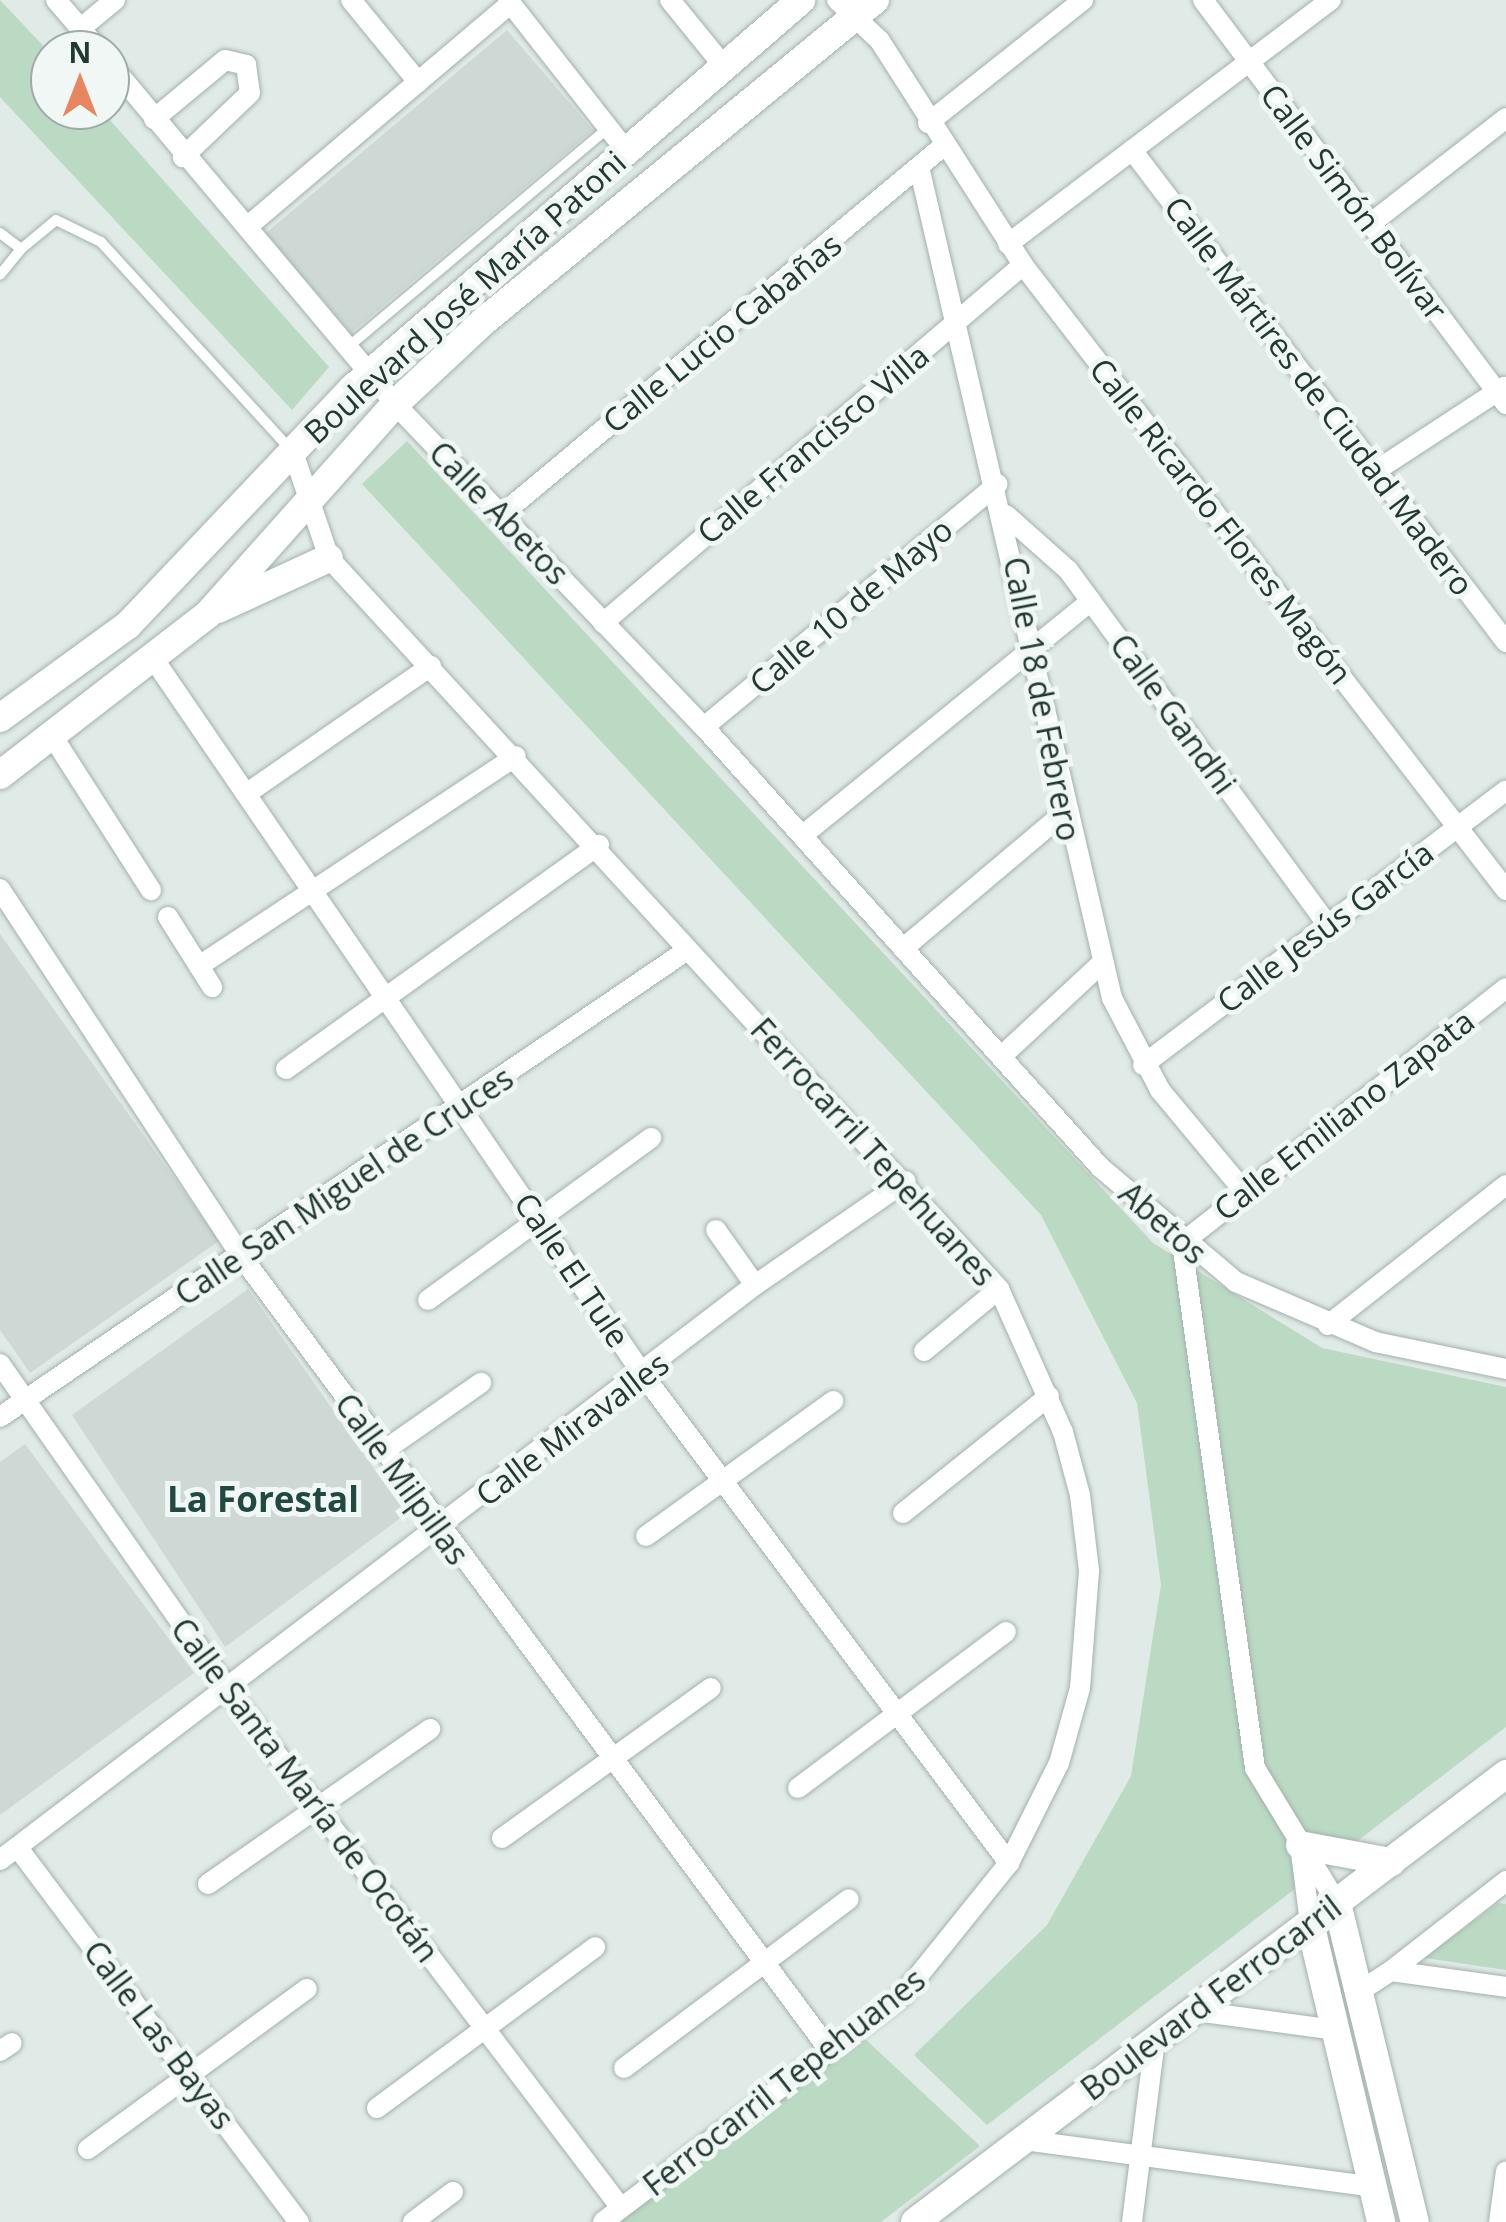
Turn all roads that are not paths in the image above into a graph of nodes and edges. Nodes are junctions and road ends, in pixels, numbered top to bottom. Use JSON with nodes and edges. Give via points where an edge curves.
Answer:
{"nodes":[{"id":1,"x":56,"y":0,"type":"edge"},
{"id":2,"x":115,"y":0,"type":"edge"},
{"id":3,"x":351,"y":0,"type":"edge"},
{"id":4,"x":670,"y":0,"type":"edge"},
{"id":5,"x":802,"y":0,"type":"edge"},
{"id":6,"x":1083,"y":0,"type":"edge"},
{"id":7,"x":1203,"y":0,"type":"edge"},
{"id":8,"x":1331,"y":0,"type":"edge"},
{"id":9,"x":510,"y":1,"type":"edge"},
{"id":10,"x":857,"y":5,"type":"edge"},
{"id":11,"x":81,"y":28,"type":"joint"},
{"id":12,"x":1250,"y":61,"type":"junction"},
{"id":13,"x":722,"y":64,"type":"junction"},
{"id":14,"x":418,"y":82,"type":"junction"},
{"id":15,"x":130,"y":89,"type":"edge"},
{"id":16,"x":1506,"y":118,"type":"edge"},
{"id":17,"x":154,"y":119,"type":"junction"},
{"id":18,"x":928,"y":124,"type":"junction"},
{"id":19,"x":608,"y":128,"type":"junction"},
{"id":20,"x":941,"y":148,"type":"junction"},
{"id":21,"x":1132,"y":150,"type":"junction"},
{"id":22,"x":626,"y":152,"type":"junction"},
{"id":23,"x":184,"y":157,"type":"junction"},
{"id":24,"x":920,"y":170,"type":"junction"},
{"id":25,"x":1370,"y":224,"type":"junction"},
{"id":26,"x":247,"y":227,"type":"junction"},
{"id":27,"x":0,"y":233,"type":"edge"},
{"id":28,"x":1008,"y":244,"type":"junction"},
{"id":29,"x":21,"y":249,"type":"junction"},
{"id":30,"x":1023,"y":265,"type":"junction"},
{"id":31,"x":0,"y":275,"type":"edge"},
{"id":32,"x":955,"y":323,"type":"junction"},
{"id":33,"x":347,"y":348,"type":"junction"},
{"id":34,"x":368,"y":374,"type":"junction"},
{"id":35,"x":1503,"y":394,"type":"edge"},
{"id":36,"x":395,"y":404,"type":"junction"},
{"id":37,"x":293,"y":452,"type":"junction"},
{"id":38,"x":1377,"y":470,"type":"junction"},
{"id":39,"x":998,"y":484,"type":"junction"},
{"id":40,"x":314,"y":497,"type":"junction"},
{"id":41,"x":501,"y":515,"type":"junction"},
{"id":42,"x":1006,"y":515,"type":"junction"},
{"id":43,"x":329,"y":558,"type":"junction"},
{"id":44,"x":1091,"y":601,"type":"junction"},
{"id":45,"x":208,"y":614,"type":"junction"},
{"id":46,"x":603,"y":622,"type":"junction"},
{"id":47,"x":1506,"y":642,"type":"edge"},
{"id":48,"x":1029,"y":650,"type":"junction"},
{"id":49,"x":156,"y":661,"type":"junction"},
{"id":50,"x":431,"y":666,"type":"junction"},
{"id":51,"x":0,"y":718,"type":"edge"},
{"id":52,"x":704,"y":727,"type":"junction"},
{"id":53,"x":53,"y":737,"type":"junction"},
{"id":54,"x":516,"y":756,"type":"junction"},
{"id":55,"x":0,"y":775,"type":"edge"},
{"id":56,"x":1506,"y":790,"type":"edge"},
{"id":57,"x":246,"y":794,"type":"junction"},
{"id":58,"x":1063,"y":814,"type":"junction"},
{"id":59,"x":1457,"y":828,"type":"junction"},
{"id":60,"x":804,"y":835,"type":"junction"},
{"id":61,"x":600,"y":846,"type":"junction"},
{"id":62,"x":0,"y":889,"type":"edge"},
{"id":63,"x":151,"y":890,"type":"dead end"},
{"id":64,"x":1506,"y":890,"type":"edge"},
{"id":65,"x":315,"y":896,"type":"junction"},
{"id":66,"x":168,"y":917,"type":"dead end"},
{"id":67,"x":1327,"y":924,"type":"junction"},
{"id":68,"x":906,"y":946,"type":"junction"},
{"id":69,"x":686,"y":950,"type":"junction"},
{"id":70,"x":1102,"y":962,"type":"junction"},
{"id":71,"x":199,"y":966,"type":"junction"},
{"id":72,"x":212,"y":987,"type":"dead end"},
{"id":73,"x":1506,"y":988,"type":"edge"},
{"id":74,"x":388,"y":998,"type":"junction"},
{"id":75,"x":1005,"y":1053,"type":"junction"},
{"id":76,"x":1143,"y":1064,"type":"junction"},
{"id":77,"x":286,"y":1069,"type":"dead end"},
{"id":78,"x":462,"y":1106,"type":"junction"},
{"id":79,"x":652,"y":1138,"type":"dead end"},
{"id":80,"x":906,"y":1181,"type":"junction"},
{"id":81,"x":1506,"y":1185,"type":"edge"},
{"id":82,"x":1244,"y":1190,"type":"junction"},
{"id":83,"x":541,"y":1226,"type":"junction"},
{"id":84,"x":716,"y":1230,"type":"dead end"},
{"id":85,"x":1182,"y":1243,"type":"junction"},
{"id":86,"x":242,"y":1256,"type":"junction"},
{"id":87,"x":756,"y":1284,"type":"junction"},
{"id":88,"x":998,"y":1289,"type":"junction"},
{"id":89,"x":428,"y":1300,"type":"dead end"},
{"id":90,"x":1328,"y":1325,"type":"junction"},
{"id":91,"x":924,"y":1351,"type":"dead end"},
{"id":92,"x":0,"y":1364,"type":"edge"},
{"id":93,"x":1506,"y":1369,"type":"edge"},
{"id":94,"x":644,"y":1376,"type":"junction"},
{"id":95,"x":480,"y":1383,"type":"dead end"},
{"id":96,"x":1048,"y":1396,"type":"junction"},
{"id":97,"x":25,"y":1400,"type":"junction"},
{"id":98,"x":833,"y":1401,"type":"dead end"},
{"id":99,"x":0,"y":1418,"type":"edge"},
{"id":100,"x":382,"y":1452,"type":"junction"},
{"id":101,"x":723,"y":1480,"type":"junction"},
{"id":102,"x":903,"y":1514,"type":"dead end"},
{"id":103,"x":439,"y":1531,"type":"junction"},
{"id":104,"x":646,"y":1536,"type":"dead end"},
{"id":105,"x":1006,"y":1632,"type":"dead end"},
{"id":106,"x":711,"y":1688,"type":"dead end"},
{"id":107,"x":228,"y":1690,"type":"junction"},
{"id":108,"x":896,"y":1716,"type":"junction"},
{"id":109,"x":430,"y":1729,"type":"dead end"},
{"id":110,"x":608,"y":1761,"type":"junction"},
{"id":111,"x":1506,"y":1774,"type":"edge"},
{"id":112,"x":798,"y":1788,"type":"dead end"},
{"id":113,"x":316,"y":1809,"type":"junction"},
{"id":114,"x":502,"y":1838,"type":"dead end"},
{"id":115,"x":1300,"y":1845,"type":"junction"},
{"id":116,"x":18,"y":1848,"type":"junction"},
{"id":117,"x":0,"y":1860,"type":"edge"},
{"id":118,"x":1390,"y":1862,"type":"junction"},
{"id":119,"x":1009,"y":1864,"type":"junction"},
{"id":120,"x":1506,"y":1881,"type":"edge"},
{"id":121,"x":208,"y":1884,"type":"dead end"},
{"id":122,"x":849,"y":1899,"type":"dead end"},
{"id":123,"x":1336,"y":1903,"type":"junction"},
{"id":124,"x":1310,"y":1923,"type":"junction"},
{"id":125,"x":595,"y":1947,"type":"dead end"},
{"id":126,"x":761,"y":1964,"type":"junction"},
{"id":127,"x":1390,"y":1972,"type":"junction"},
{"id":128,"x":1506,"y":1988,"type":"edge"},
{"id":129,"x":307,"y":1989,"type":"dead end"},
{"id":130,"x":1360,"y":1991,"type":"junction"},
{"id":131,"x":1195,"y":2011,"type":"junction"},
{"id":132,"x":484,"y":2029,"type":"junction"},
{"id":133,"x":1336,"y":2030,"type":"junction"},
{"id":134,"x":1155,"y":2041,"type":"junction"},
{"id":135,"x":830,"y":2051,"type":"junction"},
{"id":136,"x":624,"y":2068,"type":"dead end"},
{"id":137,"x":191,"y":2078,"type":"junction"},
{"id":138,"x":376,"y":2108,"type":"dead end"},
{"id":139,"x":1024,"y":2140,"type":"junction"},
{"id":140,"x":88,"y":2149,"type":"dead end"},
{"id":141,"x":1140,"y":2156,"type":"junction"},
{"id":142,"x":1506,"y":2172,"type":"edge"},
{"id":143,"x":1373,"y":2187,"type":"junction"},
{"id":144,"x":453,"y":2192,"type":"dead end"},
{"id":145,"x":621,"y":2208,"type":"junction"},
{"id":146,"x":299,"y":2222,"type":"edge"},
{"id":147,"x":413,"y":2222,"type":"edge"},
{"id":148,"x":603,"y":2222,"type":"edge"},
{"id":149,"x":915,"y":2222,"type":"edge"},
{"id":150,"x":1132,"y":2222,"type":"edge"},
{"id":151,"x":1381,"y":2222,"type":"edge"},
{"id":152,"x":1414,"y":2222,"type":"edge"},
{"id":153,"x":1499,"y":2222,"type":"edge"}],
"edges":[{"from":1,"to":11,"type":"street"},
{"from":2,"to":11,"type":"street"},
{"from":3,"to":14,"type":"street"},
{"from":4,"to":13,"type":"street"},
{"from":5,"to":13,"type":"main road","name":"Boulevard José María Patoni"},
{"from":6,"to":18,"type":"street"},
{"from":7,"to":12,"type":"street","name":"Calle Simón Bolívar"},
{"from":8,"to":12,"type":"street"},
{"from":9,"to":14,"type":"street"},
{"from":9,"to":19,"type":"street"},
{"from":10,"to":18,"type":"street","name":"Calle Ricardo Flores Magón"},
{"from":10,"to":36,"type":"main road","name":"Boulevard José María Patoni"},
{"from":12,"to":21,"type":"street"},
{"from":12,"to":25,"type":"street","name":"Calle Simón Bolívar"},
{"from":13,"to":22,"type":"main road","name":"Boulevard José María Patoni"},
{"from":14,"to":26,"type":"street"},
{"from":15,"to":17,"type":"street","name":"Calle Abetos"},
{"from":16,"to":25,"type":"street"},
{"from":17,"to":23,"type":"street","name":"Calle Abetos"},
{"from":17,"to":23,"type":"street","via":[[225,60],[246,64],[250,93]]},
{"from":18,"to":20,"type":"street","name":"Calle Ricardo Flores Magón"},
{"from":19,"to":22,"type":"street"},
{"from":19,"to":33,"type":"lane"},
{"from":20,"to":24,"type":"street","name":"Calle Lucio Cabañas"},
{"from":20,"to":28,"type":"street","name":"Calle Ricardo Flores Magón"},
{"from":21,"to":28,"type":"street"},
{"from":21,"to":38,"type":"street","name":"Calle Mártires de Ciudad Madero"},
{"from":22,"to":34,"type":"main road","name":"Boulevard José María Patoni"},
{"from":23,"to":26,"type":"street","name":"Calle Abetos"},
{"from":24,"to":32,"type":"street","name":"Calle 18 de Febrero"},
{"from":24,"to":41,"type":"street","name":"Calle Lucio Cabañas"},
{"from":25,"to":35,"type":"street","name":"Calle Simón Bolívar"},
{"from":26,"to":33,"type":"street","name":"Calle Abetos"},
{"from":27,"to":29,"type":"lane"},
{"from":28,"to":30,"type":"street","name":"Calle Ricardo Flores Magón"},
{"from":29,"to":31,"type":"lane"},
{"from":29,"to":37,"type":"lane","via":[[56,220],[93,236]]},
{"from":30,"to":32,"type":"street","name":"Calle Francisco Villa"},
{"from":30,"to":59,"type":"street","name":"Calle Ricardo Flores Magón"},
{"from":32,"to":39,"type":"street","name":"Calle 18 de Febrero"},
{"from":32,"to":46,"type":"street","name":"Calle Francisco Villa"},
{"from":33,"to":34,"type":"street","name":"Calle Abetos"},
{"from":34,"to":36,"type":"street","name":"Calle Abetos"},
{"from":34,"to":37,"type":"main road","name":"Boulevard José María Patoni"},
{"from":35,"to":38,"type":"street"},
{"from":36,"to":40,"type":"main road","name":"Boulevard José María Patoni"},
{"from":36,"to":41,"type":"street","name":"Calle Abetos"},
{"from":37,"to":40,"type":"street","name":"Ferrocarril Tepehuanes"},
{"from":37,"to":51,"type":"main road","name":"Boulevard José María Patoni","via":[[128,624]]},
{"from":38,"to":47,"type":"street","name":"Calle Mártires de Ciudad Madero"},
{"from":39,"to":42,"type":"street","name":"Calle 18 de Febrero"},
{"from":39,"to":52,"type":"street","name":"Calle 10 de Mayo"},
{"from":40,"to":43,"type":"street","name":"Ferrocarril Tepehuanes"},
{"from":40,"to":45,"type":"main road","name":"Boulevard José María Patoni"},
{"from":41,"to":46,"type":"street","name":"Calle Abetos"},
{"from":42,"to":44,"type":"street","name":"Calle Gandhi"},
{"from":42,"to":48,"type":"street","name":"Calle 18 de Febrero"},
{"from":43,"to":45,"type":"main road"},
{"from":43,"to":50,"type":"street","name":"Ferrocarril Tepehuanes"},
{"from":44,"to":48,"type":"street"},
{"from":44,"to":67,"type":"street","name":"Calle Gandhi"},
{"from":45,"to":49,"type":"main road","name":"Boulevard José María Patoni"},
{"from":46,"to":52,"type":"street","name":"Calle Abetos"},
{"from":48,"to":58,"type":"street","name":"Calle 18 de Febrero"},
{"from":48,"to":60,"type":"street"},
{"from":49,"to":53,"type":"main road","name":"Boulevard José María Patoni"},
{"from":49,"to":57,"type":"street","name":"Calle El Tule"},
{"from":50,"to":54,"type":"street","name":"Ferrocarril Tepehuanes"},
{"from":50,"to":57,"type":"street"},
{"from":52,"to":60,"type":"street","name":"Calle Abetos"},
{"from":53,"to":55,"type":"main road","name":"Boulevard José María Patoni"},
{"from":53,"to":63,"type":"street"},
{"from":54,"to":61,"type":"street","name":"Ferrocarril Tepehuanes"},
{"from":54,"to":65,"type":"street"},
{"from":56,"to":59,"type":"street","name":"Calle Jesús García"},
{"from":57,"to":65,"type":"street","name":"Calle El Tule"},
{"from":58,"to":68,"type":"street"},
{"from":58,"to":70,"type":"street","name":"Calle 18 de Febrero"},
{"from":59,"to":64,"type":"street","name":"Calle Ricardo Flores Magón"},
{"from":59,"to":67,"type":"street","name":"Calle Jesús García"},
{"from":60,"to":68,"type":"street","name":"Calle Abetos"},
{"from":61,"to":69,"type":"street","name":"Ferrocarril Tepehuanes"},
{"from":61,"to":74,"type":"street"},
{"from":62,"to":86,"type":"street","name":"Calle Milpillas"},
{"from":65,"to":71,"type":"street"},
{"from":65,"to":74,"type":"street","name":"Calle El Tule"},
{"from":66,"to":71,"type":"street"},
{"from":67,"to":76,"type":"street","name":"Calle Jesús García"},
{"from":68,"to":75,"type":"street","name":"Abetos"},
{"from":69,"to":78,"type":"street","name":"Calle San Miguel de Cruces"},
{"from":69,"to":80,"type":"street","name":"Ferrocarril Tepehuanes"},
{"from":70,"to":75,"type":"street"},
{"from":70,"to":76,"type":"street","name":"Calle 18 de Febrero"},
{"from":71,"to":72,"type":"street"},
{"from":73,"to":82,"type":"street","name":"Calle Emiliano Zapata"},
{"from":74,"to":77,"type":"street"},
{"from":74,"to":78,"type":"street","name":"Calle El Tule"},
{"from":75,"to":85,"type":"street","name":"Abetos","via":[[1100,1166]]},
{"from":76,"to":82,"type":"street","name":"Calle 18 de Febrero"},
{"from":78,"to":83,"type":"street","name":"Calle El Tule"},
{"from":78,"to":86,"type":"street","name":"Calle San Miguel de Cruces"},
{"from":79,"to":83,"type":"street"},
{"from":80,"to":87,"type":"street","name":"Calle Miravalles"},
{"from":80,"to":88,"type":"street","name":"Ferrocarril Tepehuanes"},
{"from":81,"to":90,"type":"street"},
{"from":82,"to":85,"type":"street","name":"Calle Emiliano Zapata"},
{"from":83,"to":89,"type":"street"},
{"from":83,"to":94,"type":"street","name":"Calle El Tule"},
{"from":84,"to":87,"type":"street"},
{"from":85,"to":90,"type":"street","name":"Abetos","via":[[1236,1282]]},
{"from":85,"to":115,"type":"street","via":[[1242,1715],[1268,1799]]},
{"from":86,"to":97,"type":"street","name":"Calle San Miguel de Cruces"},
{"from":86,"to":100,"type":"street","name":"Calle Milpillas"},
{"from":87,"to":94,"type":"street","name":"Calle Miravalles"},
{"from":88,"to":91,"type":"street"},
{"from":88,"to":96,"type":"street","name":"Ferrocarril Tepehuanes"},
{"from":90,"to":93,"type":"street","name":"Abetos"},
{"from":92,"to":97,"type":"street","name":"Calle Santa María de Ocotán"},
{"from":94,"to":101,"type":"street","name":"Calle El Tule"},
{"from":94,"to":103,"type":"street","name":"Calle Miravalles"},
{"from":95,"to":100,"type":"street"},
{"from":96,"to":102,"type":"street"},
{"from":96,"to":119,"type":"street","name":"Ferrocarril Tepehuanes","via":[[1086,1531],[1085,1652],[1059,1763]]},
{"from":97,"to":99,"type":"street","name":"Calle San Miguel de Cruces"},
{"from":97,"to":107,"type":"street","name":"Calle Santa María de Ocotán"},
{"from":98,"to":101,"type":"street"},
{"from":100,"to":103,"type":"street","name":"Calle Milpillas"},
{"from":101,"to":104,"type":"street"},
{"from":101,"to":108,"type":"street","name":"Calle El Tule"},
{"from":103,"to":107,"type":"street","name":"Calle Miravalles"},
{"from":103,"to":110,"type":"street","name":"Calle Milpillas"},
{"from":105,"to":108,"type":"street"},
{"from":106,"to":110,"type":"street"},
{"from":107,"to":113,"type":"street","name":"Calle Santa María de Ocotán"},
{"from":107,"to":116,"type":"street","name":"Calle Miravalles"},
{"from":108,"to":112,"type":"street"},
{"from":108,"to":119,"type":"street","name":"Calle El Tule"},
{"from":109,"to":113,"type":"street"},
{"from":110,"to":114,"type":"street"},
{"from":110,"to":126,"type":"street","name":"Calle Milpillas"},
{"from":111,"to":118,"type":"main road","name":"Boulevard Ferrocarril"},
{"from":113,"to":121,"type":"street"},
{"from":113,"to":132,"type":"street","name":"Calle Santa María de Ocotán"},
{"from":115,"to":118,"type":"main road"},
{"from":115,"to":123,"type":"street"},
{"from":115,"to":124,"type":"street"},
{"from":116,"to":117,"type":"street","name":"Calle Miravalles"},
{"from":116,"to":137,"type":"street","name":"Calle Las Bayas"},
{"from":118,"to":123,"type":"main road","name":"Boulevard Ferrocarril"},
{"from":119,"to":135,"type":"street","name":"Ferrocarril Tepehuanes","via":[[929,1971]]},
{"from":120,"to":127,"type":"street"},
{"from":122,"to":126,"type":"street"},
{"from":123,"to":124,"type":"main road","name":"Boulevard Ferrocarril"},
{"from":123,"to":130,"type":"main road"},
{"from":124,"to":131,"type":"main road","name":"Boulevard Ferrocarril"},
{"from":124,"to":133,"type":"main road"},
{"from":125,"to":132,"type":"street"},
{"from":126,"to":135,"type":"street","name":"Calle Milpillas"},
{"from":126,"to":136,"type":"street"},
{"from":127,"to":128,"type":"street"},
{"from":127,"to":130,"type":"street"},
{"from":129,"to":137,"type":"street"},
{"from":130,"to":152,"type":"main road"},
{"from":131,"to":133,"type":"street"},
{"from":131,"to":134,"type":"main road","name":"Boulevard Ferrocarril"},
{"from":132,"to":138,"type":"street"},
{"from":132,"to":145,"type":"street","name":"Calle Santa María de Ocotán"},
{"from":133,"to":143,"type":"main road"},
{"from":134,"to":139,"type":"main road","name":"Boulevard Ferrocarril"},
{"from":134,"to":141,"type":"street"},
{"from":135,"to":145,"type":"street","name":"Ferrocarril Tepehuanes"},
{"from":137,"to":140,"type":"street"},
{"from":137,"to":146,"type":"street","name":"Calle Las Bayas"},
{"from":139,"to":141,"type":"street"},
{"from":139,"to":149,"type":"main road","name":"Boulevard Ferrocarril"},
{"from":141,"to":143,"type":"street"},
{"from":141,"to":150,"type":"street"},
{"from":142,"to":153,"type":"street"},
{"from":143,"to":151,"type":"main road"},
{"from":144,"to":147,"type":"street"},
{"from":145,"to":148,"type":"street","name":"Ferrocarril Tepehuanes"}]}
